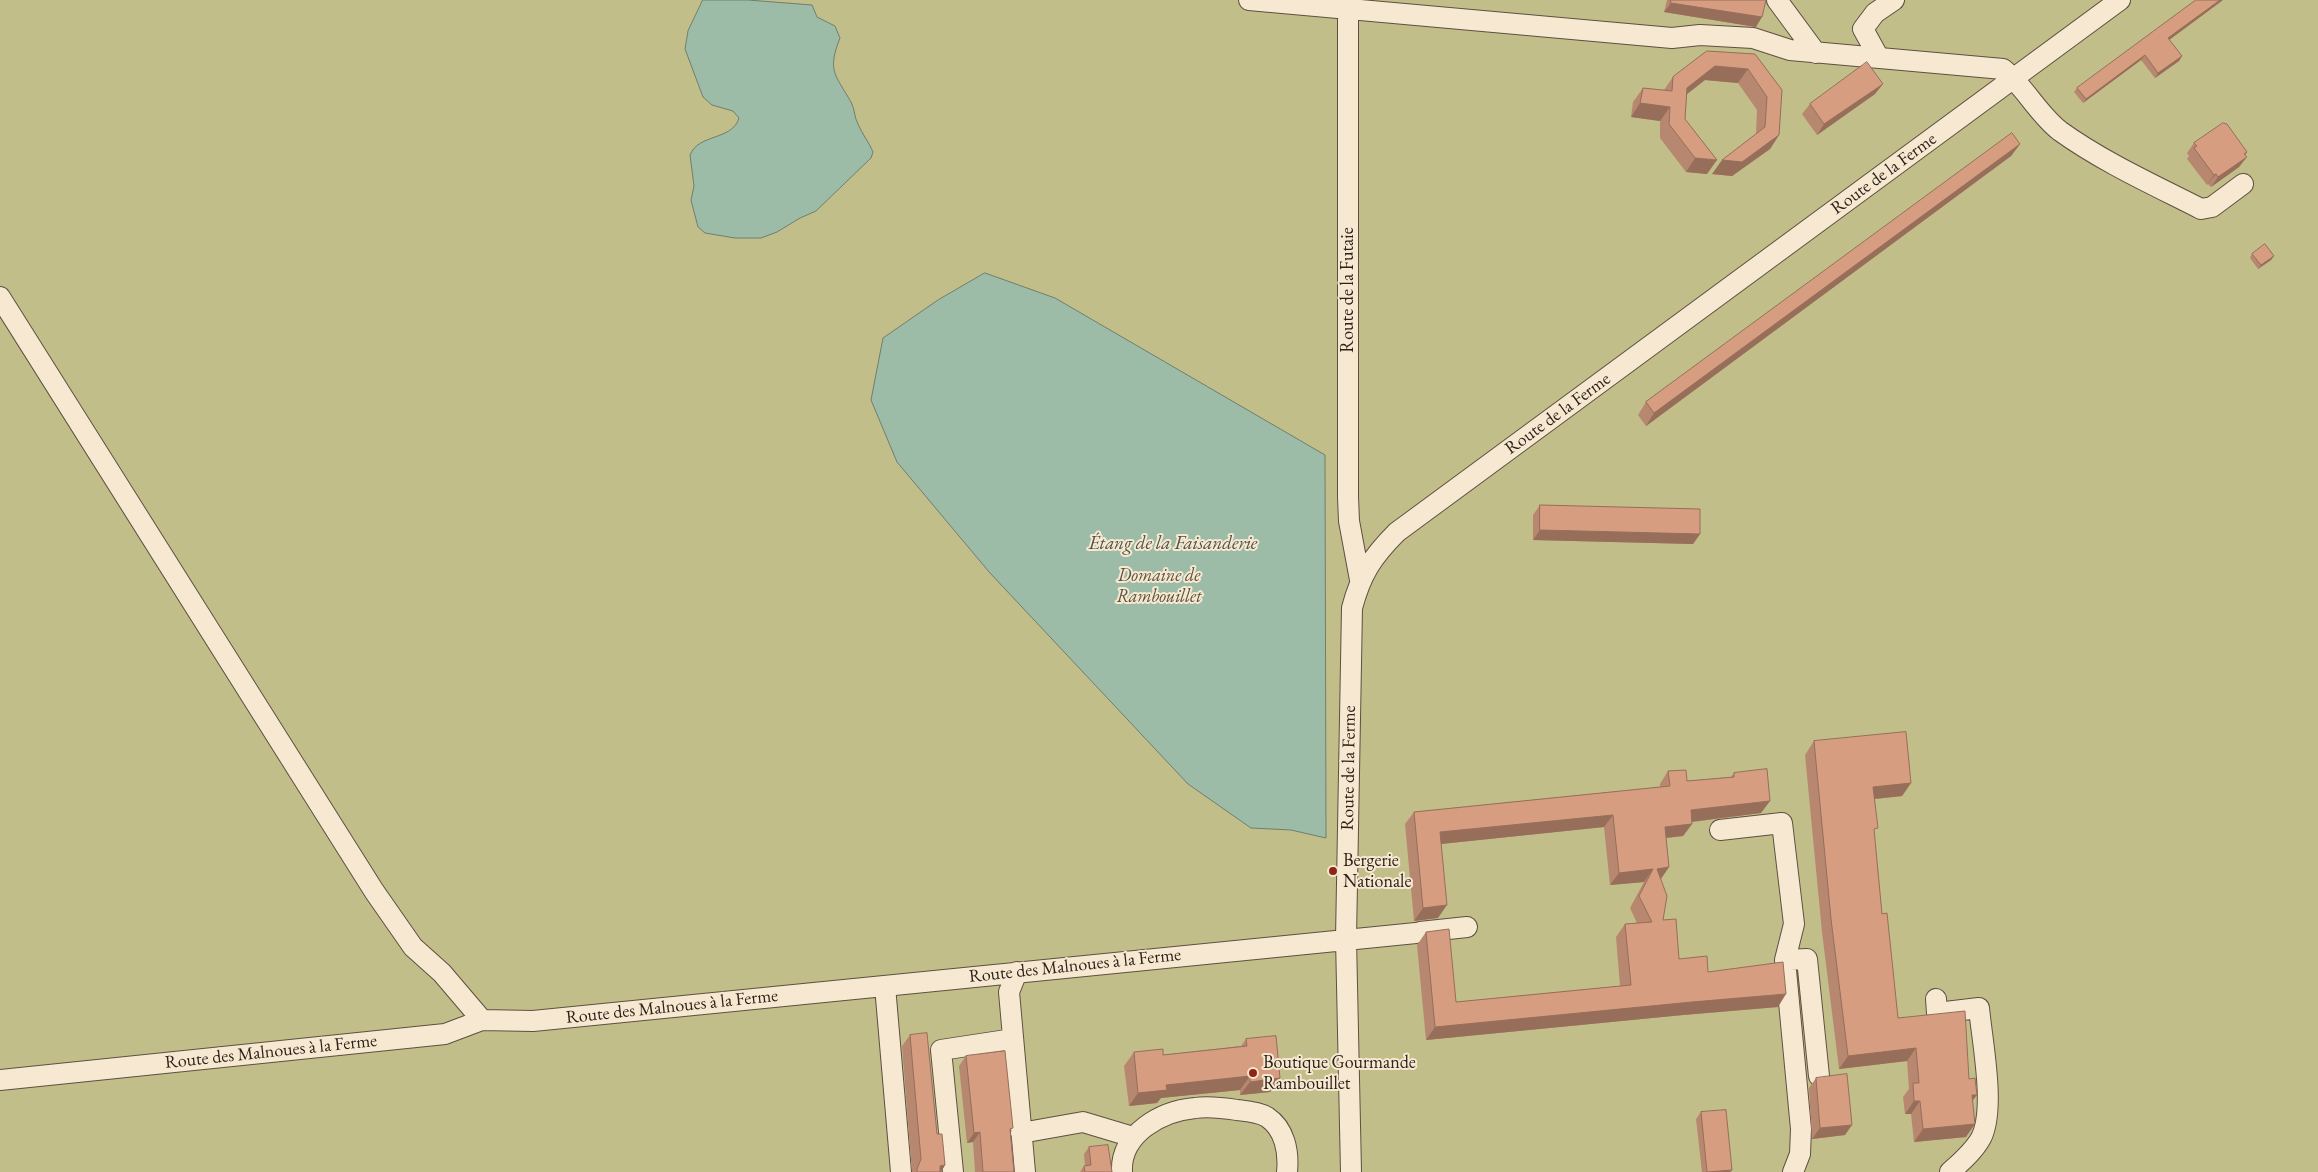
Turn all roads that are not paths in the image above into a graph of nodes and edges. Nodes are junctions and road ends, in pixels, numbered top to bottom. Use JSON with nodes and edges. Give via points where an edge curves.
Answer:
{"nodes":[{"id":1,"x":1248,"y":0,"type":"edge"},
{"id":2,"x":1777,"y":0,"type":"edge"},
{"id":3,"x":1894,"y":0,"type":"edge"},
{"id":4,"x":2120,"y":0,"type":"edge"},
{"id":5,"x":1348,"y":4,"type":"edge"},
{"id":6,"x":1816,"y":53,"type":"junction"},
{"id":7,"x":1879,"y":58,"type":"junction"},
{"id":8,"x":2014,"y":78,"type":"junction"},
{"id":9,"x":2243,"y":184,"type":"dead end"},
{"id":10,"x":0,"y":297,"type":"edge"},
{"id":11,"x":1360,"y":580,"type":"junction"},
{"id":12,"x":1720,"y":830,"type":"dead end"},
{"id":13,"x":1468,"y":927,"type":"dead end"},
{"id":14,"x":1346,"y":938,"type":"junction"},
{"id":15,"x":1785,"y":960,"type":"junction"},
{"id":16,"x":1017,"y":972,"type":"junction"},
{"id":17,"x":885,"y":986,"type":"junction"},
{"id":18,"x":1936,"y":999,"type":"dead end"},
{"id":19,"x":482,"y":1020,"type":"junction"},
{"id":20,"x":1013,"y":1039,"type":"junction"},
{"id":21,"x":1819,"y":1076,"type":"edge"},
{"id":22,"x":0,"y":1080,"type":"edge"},
{"id":23,"x":1021,"y":1133,"type":"junction"},
{"id":24,"x":1133,"y":1137,"type":"junction"},
{"id":25,"x":901,"y":1172,"type":"edge"},
{"id":26,"x":953,"y":1172,"type":"edge"},
{"id":27,"x":1024,"y":1172,"type":"edge"},
{"id":28,"x":1122,"y":1172,"type":"edge"},
{"id":29,"x":1287,"y":1172,"type":"edge"},
{"id":30,"x":1351,"y":1172,"type":"edge"},
{"id":31,"x":1793,"y":1172,"type":"edge"},
{"id":32,"x":1950,"y":1172,"type":"edge"}],
"edges":[{"from":1,"to":5,"type":"street"},
{"from":2,"to":6,"type":"street"},
{"from":3,"to":7,"type":"street","via":[[1875,13],[1863,30]]},
{"from":4,"to":8,"type":"street","name":"Route de la Ferme"},
{"from":5,"to":6,"type":"street","via":[[1672,38],[1700,35],[1753,38],[1790,50]]},
{"from":5,"to":11,"type":"street","name":"Route de la Futaie","via":[[1348,497]]},
{"from":6,"to":7,"type":"street"},
{"from":7,"to":8,"type":"street","via":[[2003,69]]},
{"from":8,"to":9,"type":"street","via":[[2060,130],[2107,160],[2201,209],[2212,207]]},
{"from":8,"to":11,"type":"street","name":"Route de la Ferme","via":[[1397,532],[1377,552]]},
{"from":10,"to":19,"type":"street","via":[[374,891],[412,947],[442,973]]},
{"from":11,"to":14,"type":"street","name":"Route de la Ferme","via":[[1352,608]]},
{"from":12,"to":15,"type":"street","via":[[1782,823],[1794,924]]},
{"from":13,"to":14,"type":"street","name":"Route des Malnoues à la Ferme"},
{"from":14,"to":16,"type":"street","name":"Route des Malnoues à la Ferme"},
{"from":14,"to":30,"type":"street","name":"Route de la Ferme"},
{"from":15,"to":21,"type":"street","via":[[1807,959]]},
{"from":15,"to":31,"type":"street","via":[[1801,1130],[1800,1154]]},
{"from":16,"to":17,"type":"street","name":"Route des Malnoues à la Ferme"},
{"from":16,"to":20,"type":"street","via":[[1009,992]]},
{"from":17,"to":19,"type":"street","name":"Route des Malnoues à la Ferme","via":[[533,1021]]},
{"from":17,"to":25,"type":"street"},
{"from":18,"to":32,"type":"street","via":[[1937,1013],[1979,1008],[1987,1089],[1987,1116],[1981,1138]]},
{"from":19,"to":22,"type":"street","name":"Route des Malnoues à la Ferme","via":[[445,1034]]},
{"from":20,"to":23,"type":"street"},
{"from":20,"to":26,"type":"street","via":[[941,1050]]},
{"from":23,"to":24,"type":"street","via":[[1083,1122]]},
{"from":23,"to":27,"type":"street"},
{"from":24,"to":28,"type":"street","via":[[1121,1160]]},
{"from":24,"to":29,"type":"street","via":[[1151,1122],[1171,1113],[1195,1108],[1251,1112],[1267,1117],[1281,1133],[1287,1148]]}]}
